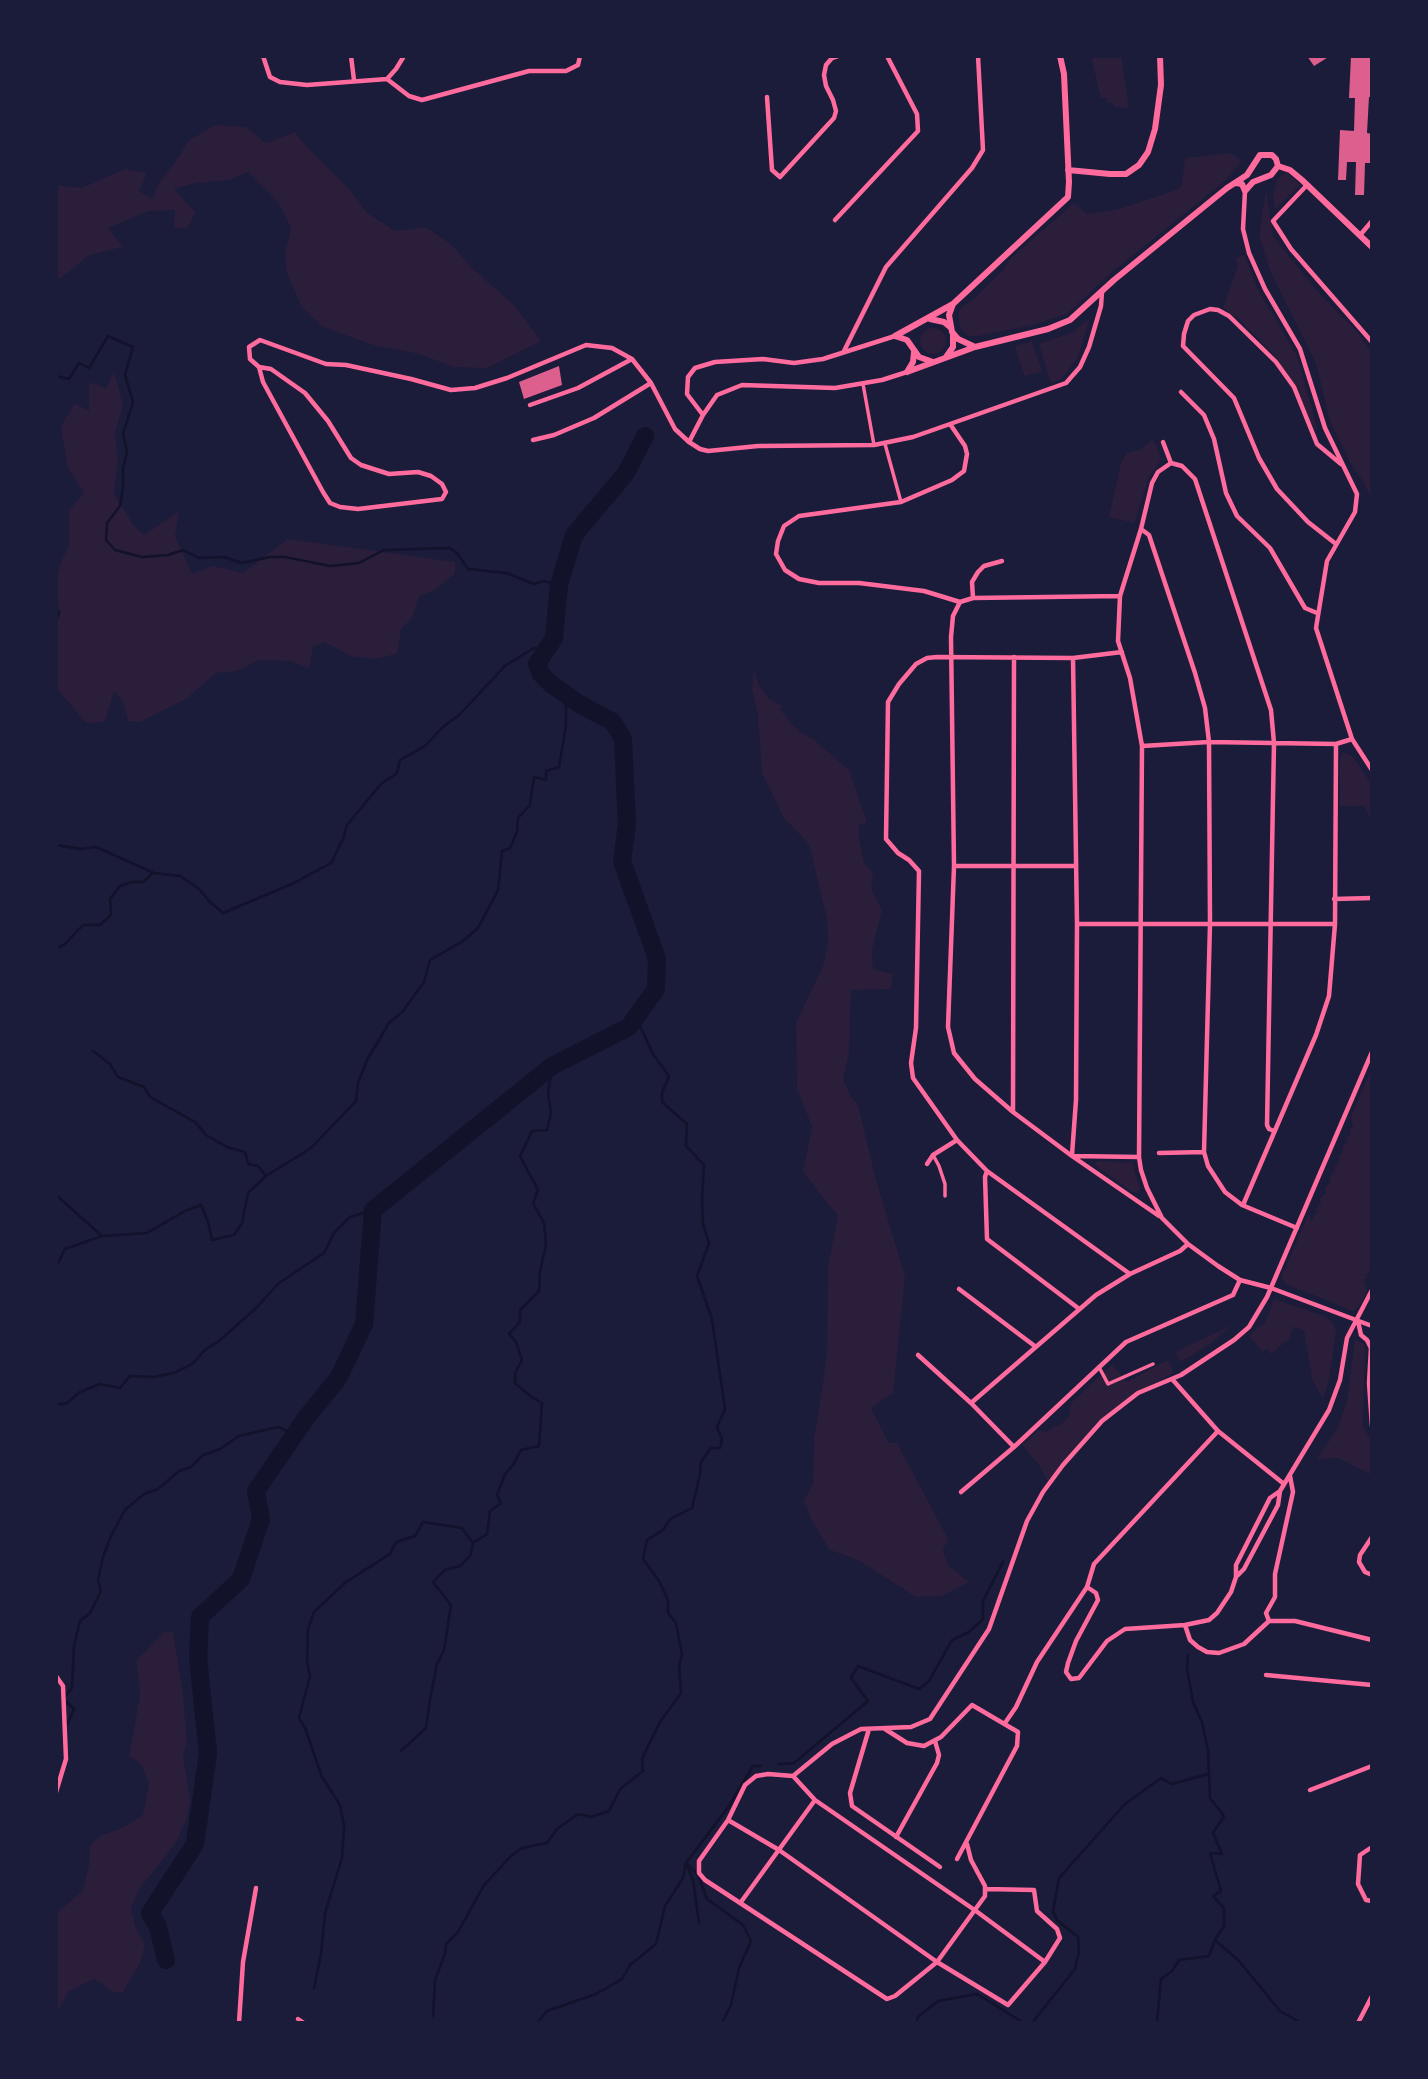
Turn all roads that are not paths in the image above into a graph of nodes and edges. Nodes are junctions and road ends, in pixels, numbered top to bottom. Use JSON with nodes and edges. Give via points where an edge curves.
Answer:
{"nodes":[{"id":1,"x":264,"y":56,"type":"edge"},
{"id":2,"x":351,"y":56,"type":"edge"},
{"id":3,"x":404,"y":56,"type":"edge"},
{"id":4,"x":580,"y":56,"type":"edge"},
{"id":5,"x":887,"y":56,"type":"edge"},
{"id":6,"x":978,"y":56,"type":"edge"},
{"id":7,"x":1060,"y":56,"type":"edge"},
{"id":8,"x":1160,"y":56,"type":"edge"},
{"id":9,"x":835,"y":57,"type":"edge"},
{"id":10,"x":387,"y":79,"type":"junction"},
{"id":11,"x":354,"y":80,"type":"junction"},
{"id":12,"x":767,"y":97,"type":"dead end"},
{"id":13,"x":1254,"y":165,"type":"junction"},
{"id":14,"x":1278,"y":166,"type":"junction"},
{"id":15,"x":1068,"y":170,"type":"junction"},
{"id":16,"x":1266,"y":176,"type":"junction"},
{"id":17,"x":1233,"y":183,"type":"junction"},
{"id":18,"x":1307,"y":185,"type":"junction"},
{"id":19,"x":1245,"y":191,"type":"junction"},
{"id":20,"x":835,"y":220,"type":"dead end"},
{"id":21,"x":1372,"y":221,"type":"edge"},
{"id":22,"x":1361,"y":234,"type":"junction"},
{"id":23,"x":1372,"y":247,"type":"edge"},
{"id":24,"x":1102,"y":292,"type":"junction"},
{"id":25,"x":953,"y":304,"type":"junction"},
{"id":26,"x":928,"y":318,"type":"junction"},
{"id":27,"x":916,"y":326,"type":"junction"},
{"id":28,"x":951,"y":329,"type":"junction"},
{"id":29,"x":895,"y":336,"type":"junction"},
{"id":30,"x":1372,"y":342,"type":"edge"},
{"id":31,"x":975,"y":347,"type":"junction"},
{"id":32,"x":913,"y":349,"type":"junction"},
{"id":33,"x":844,"y":351,"type":"junction"},
{"id":34,"x":632,"y":359,"type":"junction"},
{"id":35,"x":942,"y":360,"type":"junction"},
{"id":36,"x":259,"y":367,"type":"junction"},
{"id":37,"x":907,"y":372,"type":"junction"},
{"id":38,"x":651,"y":383,"type":"junction"},
{"id":39,"x":863,"y":384,"type":"junction"},
{"id":40,"x":1181,"y":392,"type":"dead end"},
{"id":41,"x":530,"y":405,"type":"dead end"},
{"id":42,"x":703,"y":415,"type":"junction"},
{"id":43,"x":950,"y":424,"type":"junction"},
{"id":44,"x":533,"y":440,"type":"dead end"},
{"id":45,"x":690,"y":442,"type":"junction"},
{"id":46,"x":1163,"y":442,"type":"dead end"},
{"id":47,"x":885,"y":444,"type":"junction"},
{"id":48,"x":874,"y":445,"type":"junction"},
{"id":49,"x":1171,"y":463,"type":"junction"},
{"id":50,"x":1342,"y":464,"type":"junction"},
{"id":51,"x":901,"y":502,"type":"junction"},
{"id":52,"x":1141,"y":530,"type":"junction"},
{"id":53,"x":1336,"y":544,"type":"junction"},
{"id":54,"x":1002,"y":561,"type":"dead end"},
{"id":55,"x":1120,"y":596,"type":"junction"},
{"id":56,"x":973,"y":598,"type":"junction"},
{"id":57,"x":960,"y":602,"type":"junction"},
{"id":58,"x":1317,"y":613,"type":"junction"},
{"id":59,"x":1122,"y":652,"type":"junction"},
{"id":60,"x":953,"y":657,"type":"junction"},
{"id":61,"x":1014,"y":657,"type":"junction"},
{"id":62,"x":1073,"y":658,"type":"junction"},
{"id":63,"x":1352,"y":739,"type":"junction"},
{"id":64,"x":1209,"y":741,"type":"junction"},
{"id":65,"x":1274,"y":743,"type":"junction"},
{"id":66,"x":1336,"y":744,"type":"junction"},
{"id":67,"x":1142,"y":746,"type":"junction"},
{"id":68,"x":1372,"y":770,"type":"edge"},
{"id":69,"x":954,"y":866,"type":"junction"},
{"id":70,"x":1014,"y":866,"type":"junction"},
{"id":71,"x":1075,"y":866,"type":"junction"},
{"id":72,"x":1372,"y":898,"type":"edge"},
{"id":73,"x":1334,"y":899,"type":"junction"},
{"id":74,"x":1270,"y":922,"type":"junction"},
{"id":75,"x":1142,"y":923,"type":"junction"},
{"id":76,"x":1077,"y":924,"type":"junction"},
{"id":77,"x":1210,"y":924,"type":"junction"},
{"id":78,"x":1335,"y":924,"type":"junction"},
{"id":79,"x":1372,"y":1052,"type":"edge"},
{"id":80,"x":1013,"y":1112,"type":"junction"},
{"id":81,"x":1274,"y":1131,"type":"junction"},
{"id":82,"x":957,"y":1140,"type":"junction"},
{"id":83,"x":1204,"y":1152,"type":"junction"},
{"id":84,"x":1159,"y":1153,"type":"dead end"},
{"id":85,"x":933,"y":1155,"type":"junction"},
{"id":86,"x":1072,"y":1156,"type":"junction"},
{"id":87,"x":1139,"y":1157,"type":"junction"},
{"id":88,"x":927,"y":1164,"type":"dead end"},
{"id":89,"x":987,"y":1171,"type":"junction"},
{"id":90,"x":945,"y":1196,"type":"dead end"},
{"id":91,"x":1242,"y":1205,"type":"junction"},
{"id":92,"x":1162,"y":1218,"type":"junction"},
{"id":93,"x":1297,"y":1228,"type":"junction"},
{"id":94,"x":1188,"y":1244,"type":"junction"},
{"id":95,"x":1130,"y":1274,"type":"junction"},
{"id":96,"x":1240,"y":1280,"type":"junction"},
{"id":97,"x":1271,"y":1287,"type":"junction"},
{"id":98,"x":959,"y":1289,"type":"dead end"},
{"id":99,"x":1372,"y":1290,"type":"edge"},
{"id":100,"x":1079,"y":1308,"type":"junction"},
{"id":101,"x":1357,"y":1320,"type":"junction"},
{"id":102,"x":1372,"y":1326,"type":"edge"},
{"id":103,"x":1035,"y":1347,"type":"junction"},
{"id":104,"x":918,"y":1355,"type":"dead end"},
{"id":105,"x":1153,"y":1364,"type":"dead end"},
{"id":106,"x":1099,"y":1367,"type":"junction"},
{"id":107,"x":1172,"y":1379,"type":"junction"},
{"id":108,"x":971,"y":1403,"type":"junction"},
{"id":109,"x":1372,"y":1426,"type":"edge"},
{"id":110,"x":1218,"y":1431,"type":"junction"},
{"id":111,"x":1014,"y":1447,"type":"junction"},
{"id":112,"x":1290,"y":1475,"type":"junction"},
{"id":113,"x":1284,"y":1484,"type":"junction"},
{"id":114,"x":1280,"y":1491,"type":"junction"},
{"id":115,"x":961,"y":1492,"type":"dead end"},
{"id":116,"x":1372,"y":1536,"type":"edge"},
{"id":117,"x":1372,"y":1575,"type":"edge"},
{"id":118,"x":1236,"y":1577,"type":"junction"},
{"id":119,"x":1087,"y":1587,"type":"junction"},
{"id":120,"x":1269,"y":1621,"type":"junction"},
{"id":121,"x":1185,"y":1625,"type":"junction"},
{"id":122,"x":1372,"y":1640,"type":"edge"},
{"id":123,"x":1266,"y":1675,"type":"dead end"},
{"id":124,"x":56,"y":1676,"type":"edge"},
{"id":125,"x":1372,"y":1685,"type":"edge"},
{"id":126,"x":1005,"y":1723,"type":"junction"},
{"id":127,"x":884,"y":1728,"type":"junction"},
{"id":128,"x":56,"y":1729,"type":"edge"},
{"id":129,"x":869,"y":1729,"type":"junction"},
{"id":130,"x":64,"y":1730,"type":"junction"},
{"id":131,"x":935,"y":1741,"type":"junction"},
{"id":132,"x":1372,"y":1766,"type":"edge"},
{"id":133,"x":793,"y":1776,"type":"junction"},
{"id":134,"x":1310,"y":1790,"type":"dead end"},
{"id":135,"x":56,"y":1792,"type":"edge"},
{"id":136,"x":815,"y":1800,"type":"junction"},
{"id":137,"x":728,"y":1820,"type":"junction"},
{"id":138,"x":896,"y":1838,"type":"junction"},
{"id":139,"x":967,"y":1844,"type":"junction"},
{"id":140,"x":1372,"y":1846,"type":"edge"},
{"id":141,"x":779,"y":1850,"type":"junction"},
{"id":142,"x":957,"y":1859,"type":"dead end"},
{"id":143,"x":940,"y":1867,"type":"dead end"},
{"id":144,"x":256,"y":1888,"type":"dead end"},
{"id":145,"x":985,"y":1889,"type":"junction"},
{"id":146,"x":1372,"y":1901,"type":"edge"},
{"id":147,"x":741,"y":1902,"type":"junction"},
{"id":148,"x":975,"y":1911,"type":"junction"},
{"id":149,"x":937,"y":1962,"type":"junction"},
{"id":150,"x":1045,"y":1962,"type":"junction"},
{"id":151,"x":1372,"y":1996,"type":"edge"},
{"id":152,"x":298,"y":2019,"type":"dead end"},
{"id":153,"x":239,"y":2023,"type":"edge"},
{"id":154,"x":304,"y":2023,"type":"edge"},
{"id":155,"x":1359,"y":2023,"type":"edge"}],
"edges":[{"from":1,"to":11,"type":"street","via":[[271,77],[280,82],[307,85]]},
{"from":2,"to":11,"type":"street"},
{"from":3,"to":10,"type":"street"},
{"from":4,"to":10,"type":"street","via":[[578,65],[566,71],[529,71],[422,100]]},
{"from":5,"to":20,"type":"street","via":[[917,114],[918,131]]},
{"from":6,"to":33,"type":"street","via":[[983,150],[886,267]]},
{"from":7,"to":15,"type":"main road"},
{"from":8,"to":15,"type":"main road","via":[[1155,128],[1139,165],[1126,174]]},
{"from":9,"to":12,"type":"street","via":[[826,65],[824,75],[836,111],[834,118],[780,177],[772,170]]},
{"from":10,"to":11,"type":"street"},
{"from":13,"to":14,"type":"main road","via":[[1266,153]]},
{"from":13,"to":16,"type":"main road"},
{"from":13,"to":17,"type":"main road"},
{"from":14,"to":16,"type":"main road"},
{"from":14,"to":18,"type":"main road"},
{"from":15,"to":25,"type":"main road","via":[[1068,197],[1063,203]]},
{"from":16,"to":19,"type":"main road"},
{"from":17,"to":19,"type":"main road","via":[[1242,184]]},
{"from":17,"to":24,"type":"main road"},
{"from":18,"to":22,"type":"main road"},
{"from":18,"to":30,"type":"street","via":[[1273,220],[1291,249]]},
{"from":19,"to":50,"type":"street","via":[[1243,229],[1249,253],[1300,349],[1325,428]]},
{"from":21,"to":22,"type":"street"},
{"from":22,"to":23,"type":"main road"},
{"from":24,"to":31,"type":"main road","via":[[1063,324]]},
{"from":24,"to":43,"type":"street","via":[[1089,347],[1066,383]]},
{"from":25,"to":26,"type":"main road"},
{"from":25,"to":28,"type":"main road"},
{"from":26,"to":27,"type":"main road"},
{"from":26,"to":28,"type":"main road"},
{"from":27,"to":29,"type":"main road"},
{"from":27,"to":32,"type":"main road"},
{"from":28,"to":31,"type":"main road","via":[[966,345]]},
{"from":28,"to":35,"type":"main road","via":[[953,346]]},
{"from":29,"to":32,"type":"main road"},
{"from":29,"to":33,"type":"street"},
{"from":31,"to":35,"type":"main road"},
{"from":32,"to":35,"type":"main road","via":[[925,361]]},
{"from":32,"to":37,"type":"main road","via":[[914,362]]},
{"from":33,"to":42,"type":"street","via":[[794,363],[763,359],[695,368],[688,377],[687,394]]},
{"from":34,"to":36,"type":"street","via":[[612,348],[586,345],[507,378],[451,390],[326,364],[260,340],[249,347],[250,359]]},
{"from":34,"to":38,"type":"street"},
{"from":34,"to":41,"type":"street","via":[[578,388]]},
{"from":35,"to":37,"type":"main road"},
{"from":36,"to":36,"type":"street","via":[[271,369],[305,393],[351,458],[389,474],[431,476],[446,492],[442,499],[358,509],[330,503]]},
{"from":37,"to":39,"type":"street"},
{"from":38,"to":44,"type":"street","via":[[594,418]]},
{"from":38,"to":45,"type":"street","via":[[675,429]]},
{"from":39,"to":42,"type":"street","via":[[835,388],[742,385],[718,395]]},
{"from":39,"to":48,"type":"street"},
{"from":40,"to":58,"type":"street","via":[[1204,415],[1237,516],[1270,548],[1305,608]]},
{"from":42,"to":45,"type":"street"},
{"from":43,"to":47,"type":"street"},
{"from":43,"to":51,"type":"street","via":[[965,446],[964,471],[952,481]]},
{"from":45,"to":48,"type":"street","via":[[708,451]]},
{"from":46,"to":49,"type":"street"},
{"from":47,"to":48,"type":"street"},
{"from":47,"to":51,"type":"street"},
{"from":49,"to":52,"type":"street","via":[[1164,465],[1152,483]]},
{"from":49,"to":65,"type":"street","via":[[1182,466],[1195,479],[1271,710]]},
{"from":50,"to":53,"type":"street","via":[[1357,503]]},
{"from":50,"to":53,"type":"street","via":[[1317,444],[1294,387],[1258,344],[1218,310],[1194,315],[1185,327],[1183,346],[1234,398],[1277,489]]},
{"from":51,"to":57,"type":"street","via":[[799,516],[784,526],[776,554],[785,570],[799,579],[924,591]]},
{"from":52,"to":55,"type":"street"},
{"from":52,"to":64,"type":"street","via":[[1149,536],[1195,673]]},
{"from":53,"to":58,"type":"street","via":[[1327,561]]},
{"from":54,"to":56,"type":"street","via":[[978,572],[972,582]]},
{"from":55,"to":56,"type":"street"},
{"from":55,"to":59,"type":"street","via":[[1118,641]]},
{"from":56,"to":57,"type":"street"},
{"from":57,"to":60,"type":"street","via":[[953,616]]},
{"from":58,"to":63,"type":"street","via":[[1320,645]]},
{"from":59,"to":62,"type":"street"},
{"from":59,"to":67,"type":"street"},
{"from":60,"to":61,"type":"street"},
{"from":60,"to":69,"type":"street"},
{"from":60,"to":82,"type":"street","via":[[927,658],[916,664],[888,702],[886,838],[919,871],[913,1078]]},
{"from":61,"to":62,"type":"street"},
{"from":61,"to":70,"type":"street"},
{"from":62,"to":71,"type":"street"},
{"from":63,"to":66,"type":"street"},
{"from":63,"to":68,"type":"street"},
{"from":64,"to":65,"type":"street"},
{"from":64,"to":67,"type":"street"},
{"from":64,"to":77,"type":"street"},
{"from":65,"to":66,"type":"street"},
{"from":65,"to":74,"type":"street"},
{"from":66,"to":73,"type":"street"},
{"from":67,"to":75,"type":"street"},
{"from":69,"to":70,"type":"street"},
{"from":69,"to":80,"type":"street","via":[[948,1027],[954,1053],[975,1079]]},
{"from":70,"to":71,"type":"street"},
{"from":70,"to":80,"type":"street"},
{"from":71,"to":76,"type":"street"},
{"from":72,"to":73,"type":"street"},
{"from":73,"to":78,"type":"street"},
{"from":74,"to":77,"type":"street"},
{"from":74,"to":78,"type":"street"},
{"from":74,"to":81,"type":"street","via":[[1266,1125]]},
{"from":75,"to":76,"type":"street"},
{"from":75,"to":77,"type":"street"},
{"from":75,"to":87,"type":"street"},
{"from":76,"to":86,"type":"street"},
{"from":77,"to":83,"type":"street"},
{"from":78,"to":81,"type":"street","via":[[1329,996]]},
{"from":79,"to":93,"type":"street"},
{"from":80,"to":86,"type":"street"},
{"from":81,"to":91,"type":"street"},
{"from":82,"to":85,"type":"street"},
{"from":82,"to":89,"type":"street"},
{"from":83,"to":84,"type":"street"},
{"from":83,"to":91,"type":"street","via":[[1215,1179]]},
{"from":85,"to":88,"type":"street"},
{"from":85,"to":90,"type":"street"},
{"from":86,"to":87,"type":"street"},
{"from":86,"to":92,"type":"street"},
{"from":87,"to":92,"type":"street","via":[[1146,1188]]},
{"from":89,"to":95,"type":"street"},
{"from":89,"to":100,"type":"street","via":[[987,1239]]},
{"from":91,"to":93,"type":"street"},
{"from":92,"to":94,"type":"street"},
{"from":93,"to":97,"type":"street"},
{"from":94,"to":95,"type":"street"},
{"from":94,"to":96,"type":"street"},
{"from":95,"to":100,"type":"street"},
{"from":96,"to":97,"type":"street"},
{"from":96,"to":106,"type":"street","via":[[1233,1295],[1126,1342]]},
{"from":97,"to":101,"type":"street"},
{"from":97,"to":107,"type":"street","via":[[1242,1334]]},
{"from":98,"to":103,"type":"street"},
{"from":99,"to":101,"type":"street"},
{"from":100,"to":103,"type":"street"},
{"from":101,"to":102,"type":"street"},
{"from":101,"to":109,"type":"street","via":[[1371,1348]]},
{"from":101,"to":112,"type":"street","via":[[1347,1338],[1329,1410]]},
{"from":103,"to":108,"type":"street"},
{"from":104,"to":108,"type":"street"},
{"from":105,"to":106,"type":"street","via":[[1108,1384]]},
{"from":106,"to":111,"type":"street"},
{"from":107,"to":110,"type":"street"},
{"from":107,"to":127,"type":"street","via":[[1138,1393],[1102,1421],[1043,1492],[1027,1521],[989,1629],[930,1719],[911,1727]]},
{"from":108,"to":111,"type":"street"},
{"from":110,"to":113,"type":"street"},
{"from":110,"to":119,"type":"street","via":[[1094,1564]]},
{"from":111,"to":115,"type":"street"},
{"from":112,"to":113,"type":"street"},
{"from":112,"to":120,"type":"street","via":[[1293,1492],[1275,1574],[1275,1597],[1266,1613]]},
{"from":113,"to":114,"type":"street"},
{"from":114,"to":118,"type":"street","via":[[1278,1505]]},
{"from":114,"to":118,"type":"street","via":[[1270,1498],[1236,1565]]},
{"from":116,"to":117,"type":"street","via":[[1359,1562]]},
{"from":118,"to":121,"type":"street","via":[[1217,1613],[1209,1620]]},
{"from":119,"to":121,"type":"street","via":[[1096,1592],[1098,1600],[1068,1663],[1066,1672],[1071,1679],[1079,1678],[1107,1641],[1125,1629]]},
{"from":119,"to":126,"type":"street","via":[[1037,1662]]},
{"from":120,"to":121,"type":"street","via":[[1244,1644],[1219,1653],[1198,1647]]},
{"from":120,"to":122,"type":"street","via":[[1295,1621]]},
{"from":123,"to":125,"type":"street"},
{"from":124,"to":130,"type":"street","via":[[62,1686]]},
{"from":126,"to":131,"type":"street","via":[[972,1705]]},
{"from":126,"to":139,"type":"street","via":[[1018,1732],[1017,1746]]},
{"from":127,"to":129,"type":"street"},
{"from":127,"to":131,"type":"street","via":[[914,1745]]},
{"from":128,"to":130,"type":"street"},
{"from":129,"to":133,"type":"street","via":[[832,1744]]},
{"from":129,"to":138,"type":"street","via":[[850,1802]]},
{"from":130,"to":135,"type":"street","via":[[66,1759]]},
{"from":131,"to":138,"type":"street","via":[[937,1763]]},
{"from":132,"to":134,"type":"street"},
{"from":133,"to":136,"type":"street"},
{"from":133,"to":137,"type":"street","via":[[756,1776],[745,1785]]},
{"from":136,"to":141,"type":"street"},
{"from":136,"to":148,"type":"street"},
{"from":137,"to":141,"type":"street"},
{"from":137,"to":147,"type":"street","via":[[699,1861],[699,1873]]},
{"from":138,"to":143,"type":"street"},
{"from":139,"to":142,"type":"street"},
{"from":139,"to":145,"type":"street"},
{"from":140,"to":146,"type":"street","via":[[1360,1855],[1358,1870],[1361,1893]]},
{"from":141,"to":147,"type":"street"},
{"from":141,"to":149,"type":"street"},
{"from":144,"to":153,"type":"street","via":[[243,1962]]},
{"from":145,"to":148,"type":"street"},
{"from":145,"to":150,"type":"street","via":[[1034,1890],[1037,1911],[1057,1929],[1060,1938]]},
{"from":147,"to":149,"type":"street","via":[[887,1999]]},
{"from":148,"to":149,"type":"street"},
{"from":148,"to":150,"type":"street"},
{"from":149,"to":150,"type":"street","via":[[1008,2005]]},
{"from":151,"to":155,"type":"street"},
{"from":152,"to":154,"type":"street"}]}
